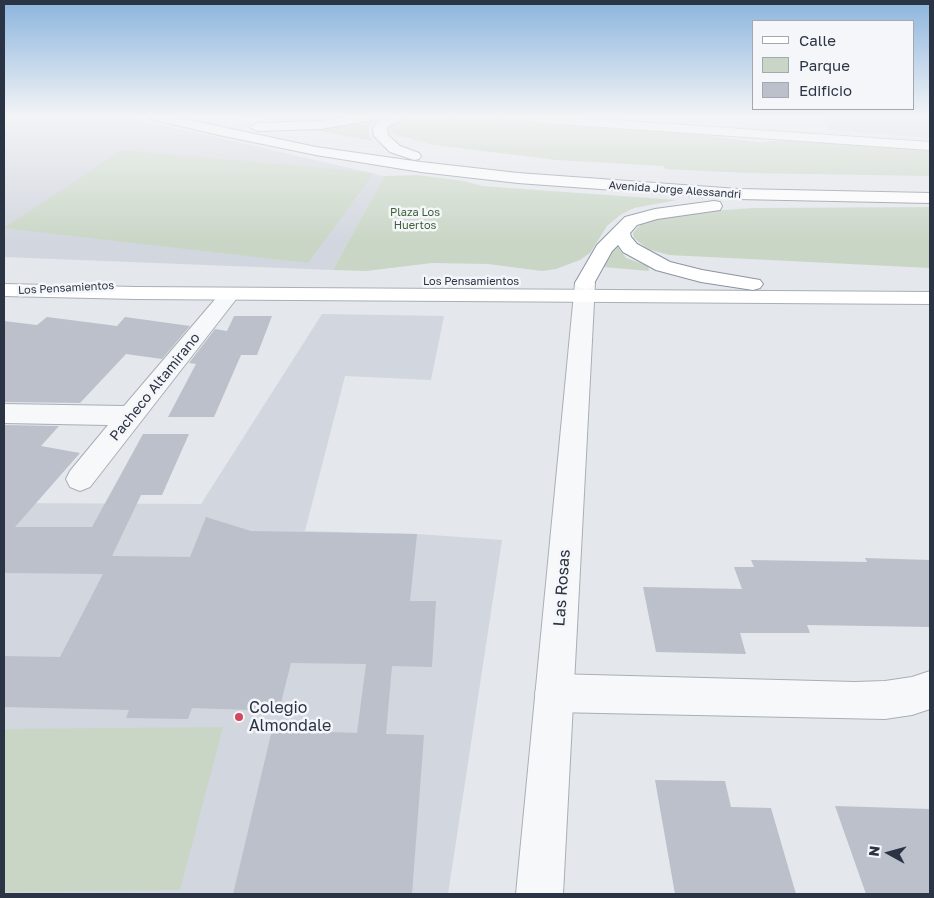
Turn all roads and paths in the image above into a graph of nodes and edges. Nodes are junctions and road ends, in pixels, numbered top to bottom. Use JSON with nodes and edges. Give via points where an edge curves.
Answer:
{"nodes":[{"id":1,"x":363,"y":158,"type":"edge"},
{"id":2,"x":431,"y":158,"type":"edge"},
{"id":3,"x":930,"y":188,"type":"edge"},
{"id":4,"x":803,"y":196,"type":"junction"},
{"id":5,"x":930,"y":198,"type":"edge"},
{"id":6,"x":620,"y":231,"type":"junction"},
{"id":7,"x":753,"y":284,"type":"junction"},
{"id":8,"x":584,"y":288,"type":"junction"},
{"id":9,"x":930,"y":288,"type":"edge"},
{"id":10,"x":8,"y":290,"type":"edge"},
{"id":11,"x":230,"y":294,"type":"junction"},
{"id":12,"x":930,"y":298,"type":"edge"},
{"id":13,"x":4,"y":414,"type":"edge"},
{"id":14,"x":131,"y":416,"type":"junction"},
{"id":15,"x":80,"y":479,"type":"dead end"},
{"id":16,"x":930,"y":690,"type":"edge"},
{"id":17,"x":554,"y":693,"type":"junction"},
{"id":18,"x":539,"y":894,"type":"edge"}],
"edges":[{"from":1,"to":4,"type":"main road","name":"Avenida Jorge Alessandri","via":[[459,172],[620,187]]},
{"from":2,"to":3,"type":"main road","name":"Avenida Jorge Alessandri","via":[[537,170],[678,180]]},
{"from":4,"to":5,"type":"main road","name":"Avenida Jorge Alessandri"},
{"from":4,"to":6,"type":"main road","via":[[655,214],[631,221]]},
{"from":6,"to":7,"type":"main road","via":[[630,248],[663,266]]},
{"from":6,"to":8,"type":"main road","via":[[604,249]]},
{"from":7,"to":8,"type":"main road","name":"Los Pensamientos"},
{"from":7,"to":9,"type":"main road","name":"Los Pensamientos"},
{"from":8,"to":10,"type":"main road","name":"Los Pensamientos","via":[[235,282]]},
{"from":8,"to":11,"type":"main road","name":"Los Pensamientos"},
{"from":8,"to":12,"type":"main road","name":"Los Pensamientos"},
{"from":8,"to":17,"type":"street","name":"Las Rosas"},
{"from":10,"to":11,"type":"main road","name":"Los Pensamientos"},
{"from":11,"to":14,"type":"street","name":"Pacheco Altamirano"},
{"from":13,"to":14,"type":"street"},
{"from":14,"to":15,"type":"street","name":"Pacheco Altamirano"},
{"from":16,"to":17,"type":"street","via":[[885,700],[855,701]]},
{"from":17,"to":18,"type":"street","name":"Las Rosas"}]}
